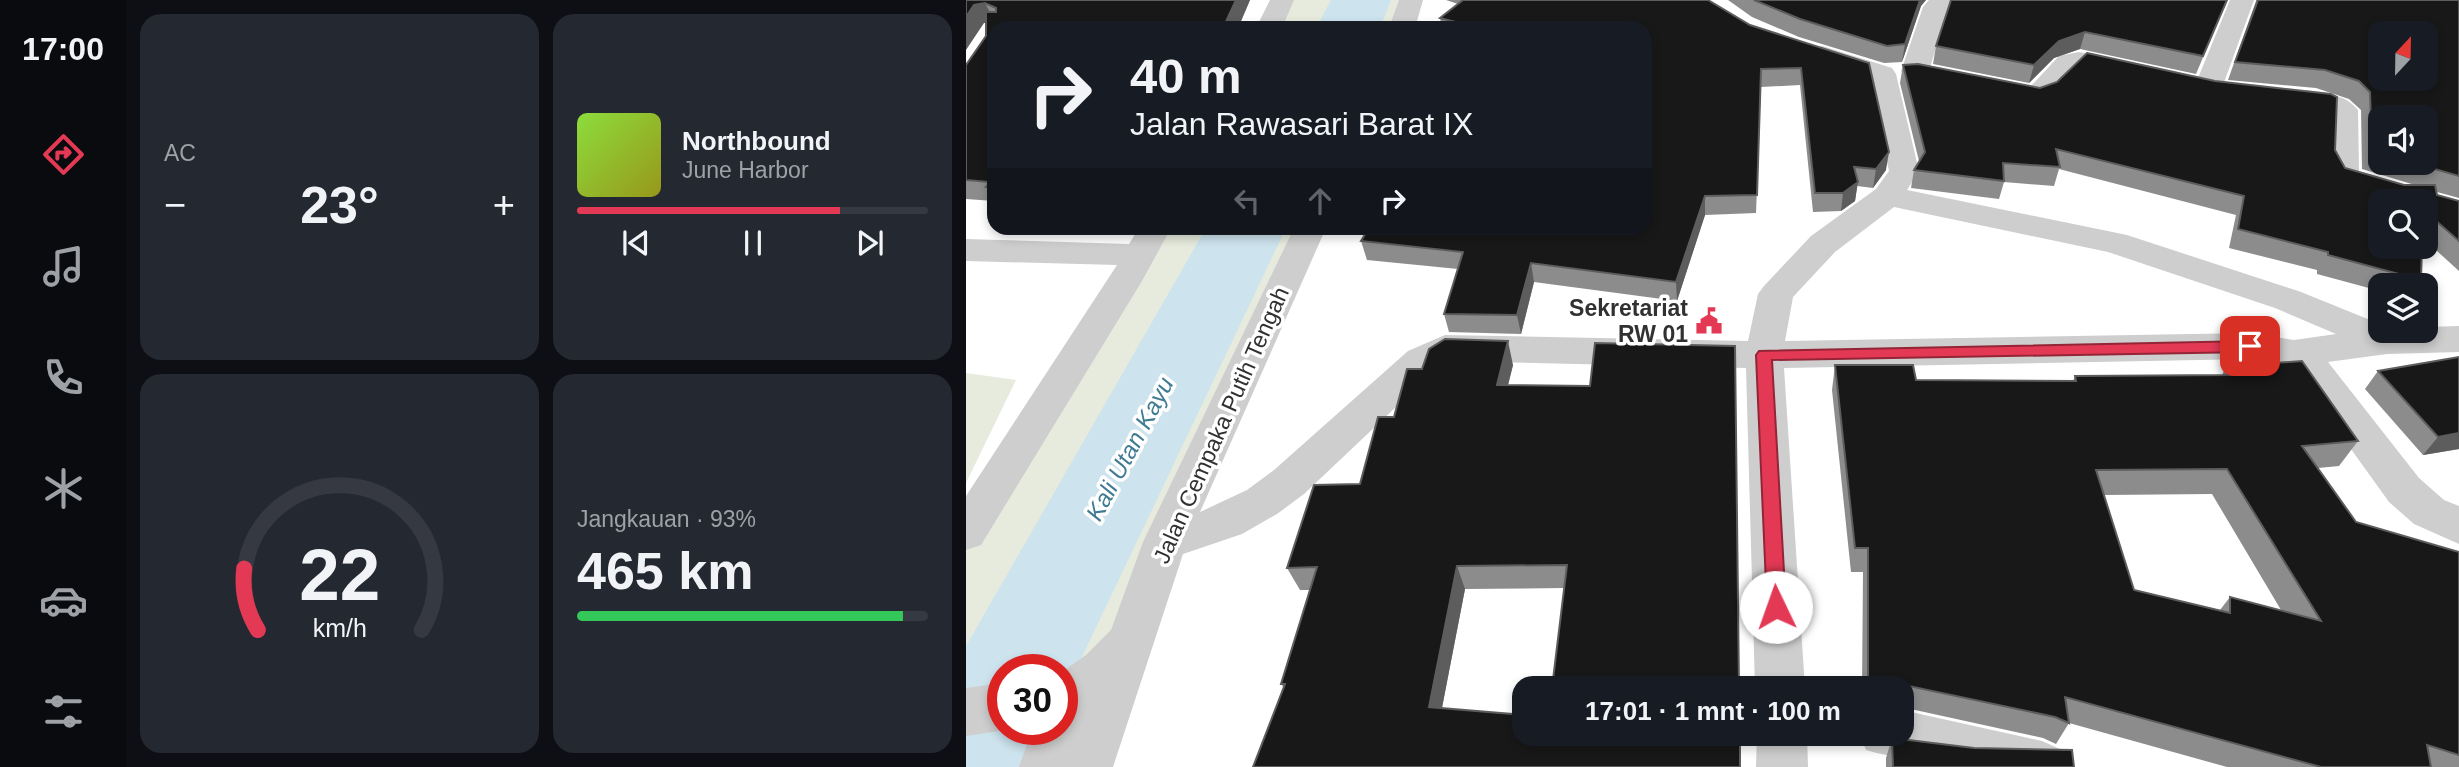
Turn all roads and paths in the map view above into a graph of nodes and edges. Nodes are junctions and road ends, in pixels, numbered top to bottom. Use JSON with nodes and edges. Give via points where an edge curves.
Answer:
{"nodes":[{"id":1,"x":1282,"y":0,"type":"edge"},
{"id":2,"x":1412,"y":0,"type":"edge"},
{"id":3,"x":1942,"y":0,"type":"edge"},
{"id":4,"x":2242,"y":0,"type":"edge"},
{"id":5,"x":1272,"y":21,"type":"edge"},
{"id":6,"x":1404,"y":21,"type":"edge"},
{"id":7,"x":1795,"y":45,"type":"edge"},
{"id":8,"x":1882,"y":74,"type":"junction"},
{"id":9,"x":1978,"y":85,"type":"edge"},
{"id":10,"x":2207,"y":86,"type":"junction"},
{"id":11,"x":1888,"y":196,"type":"junction"},
{"id":12,"x":2459,"y":211,"type":"edge"},
{"id":13,"x":1307,"y":235,"type":"edge"},
{"id":14,"x":1147,"y":241,"type":"edge"},
{"id":15,"x":966,"y":250,"type":"edge"},
{"id":16,"x":2368,"y":333,"type":"edge"},
{"id":17,"x":2459,"y":339,"type":"edge"},
{"id":18,"x":2438,"y":340,"type":"edge"},
{"id":19,"x":2373,"y":343,"type":"edge"},
{"id":20,"x":2294,"y":354,"type":"junction"},
{"id":21,"x":1764,"y":355,"type":"junction"},
{"id":22,"x":2459,"y":526,"type":"edge"},
{"id":23,"x":966,"y":532,"type":"edge"},
{"id":24,"x":1165,"y":542,"type":"junction"},
{"id":25,"x":1139,"y":625,"type":"junction"},
{"id":26,"x":1779,"y":676,"type":"edge"},
{"id":27,"x":1078,"y":690,"type":"edge"},
{"id":28,"x":987,"y":709,"type":"edge"},
{"id":29,"x":966,"y":712,"type":"edge"},
{"id":30,"x":1914,"y":736,"type":"edge"},
{"id":31,"x":1054,"y":745,"type":"edge"},
{"id":32,"x":1782,"y":746,"type":"edge"},
{"id":33,"x":1045,"y":767,"type":"edge"},
{"id":34,"x":1087,"y":767,"type":"edge"},
{"id":35,"x":1782,"y":767,"type":"edge"},
{"id":36,"x":2042,"y":767,"type":"edge"}],
"edges":[{"from":1,"to":5,"type":"street"},
{"from":2,"to":6,"type":"street"},
{"from":3,"to":8,"type":"street","via":[[1937,7],[1928,74]]},
{"from":4,"to":10,"type":"street"},
{"from":7,"to":8,"type":"street"},
{"from":8,"to":11,"type":"street","via":[[1903,171]]},
{"from":9,"to":10,"type":"street","via":[[2034,95],[2069,62],[2079,60]]},
{"from":10,"to":12,"type":"street","via":[[2339,106],[2344,110],[2343,169],[2347,177]]},
{"from":11,"to":16,"type":"street","via":[[2115,243],[2288,300]]},
{"from":11,"to":21,"type":"street","via":[[1823,244],[1776,294]]},
{"from":13,"to":24,"type":"street","name":"Jalan Cempaka Putih Tengah"},
{"from":14,"to":15,"type":"street"},
{"from":14,"to":23,"type":"street"},
{"from":17,"to":18,"type":"street"},
{"from":19,"to":20,"type":"street"},
{"from":20,"to":21,"type":"street","via":[[2250,346]]},
{"from":20,"to":22,"type":"street","via":[[2319,375],[2404,490],[2429,512]]},
{"from":21,"to":24,"type":"street","via":[[1445,348],[1421,361],[1262,502],[1227,521]]},
{"from":21,"to":26,"type":"street"},
{"from":24,"to":25,"type":"street","name":"Jalan Cempaka Putih Tengah"},
{"from":25,"to":27,"type":"street","via":[[1111,667]]},
{"from":25,"to":34,"type":"street"},
{"from":28,"to":29,"type":"street"},
{"from":30,"to":36,"type":"street"},
{"from":31,"to":33,"type":"street"},
{"from":32,"to":35,"type":"street"}]}
